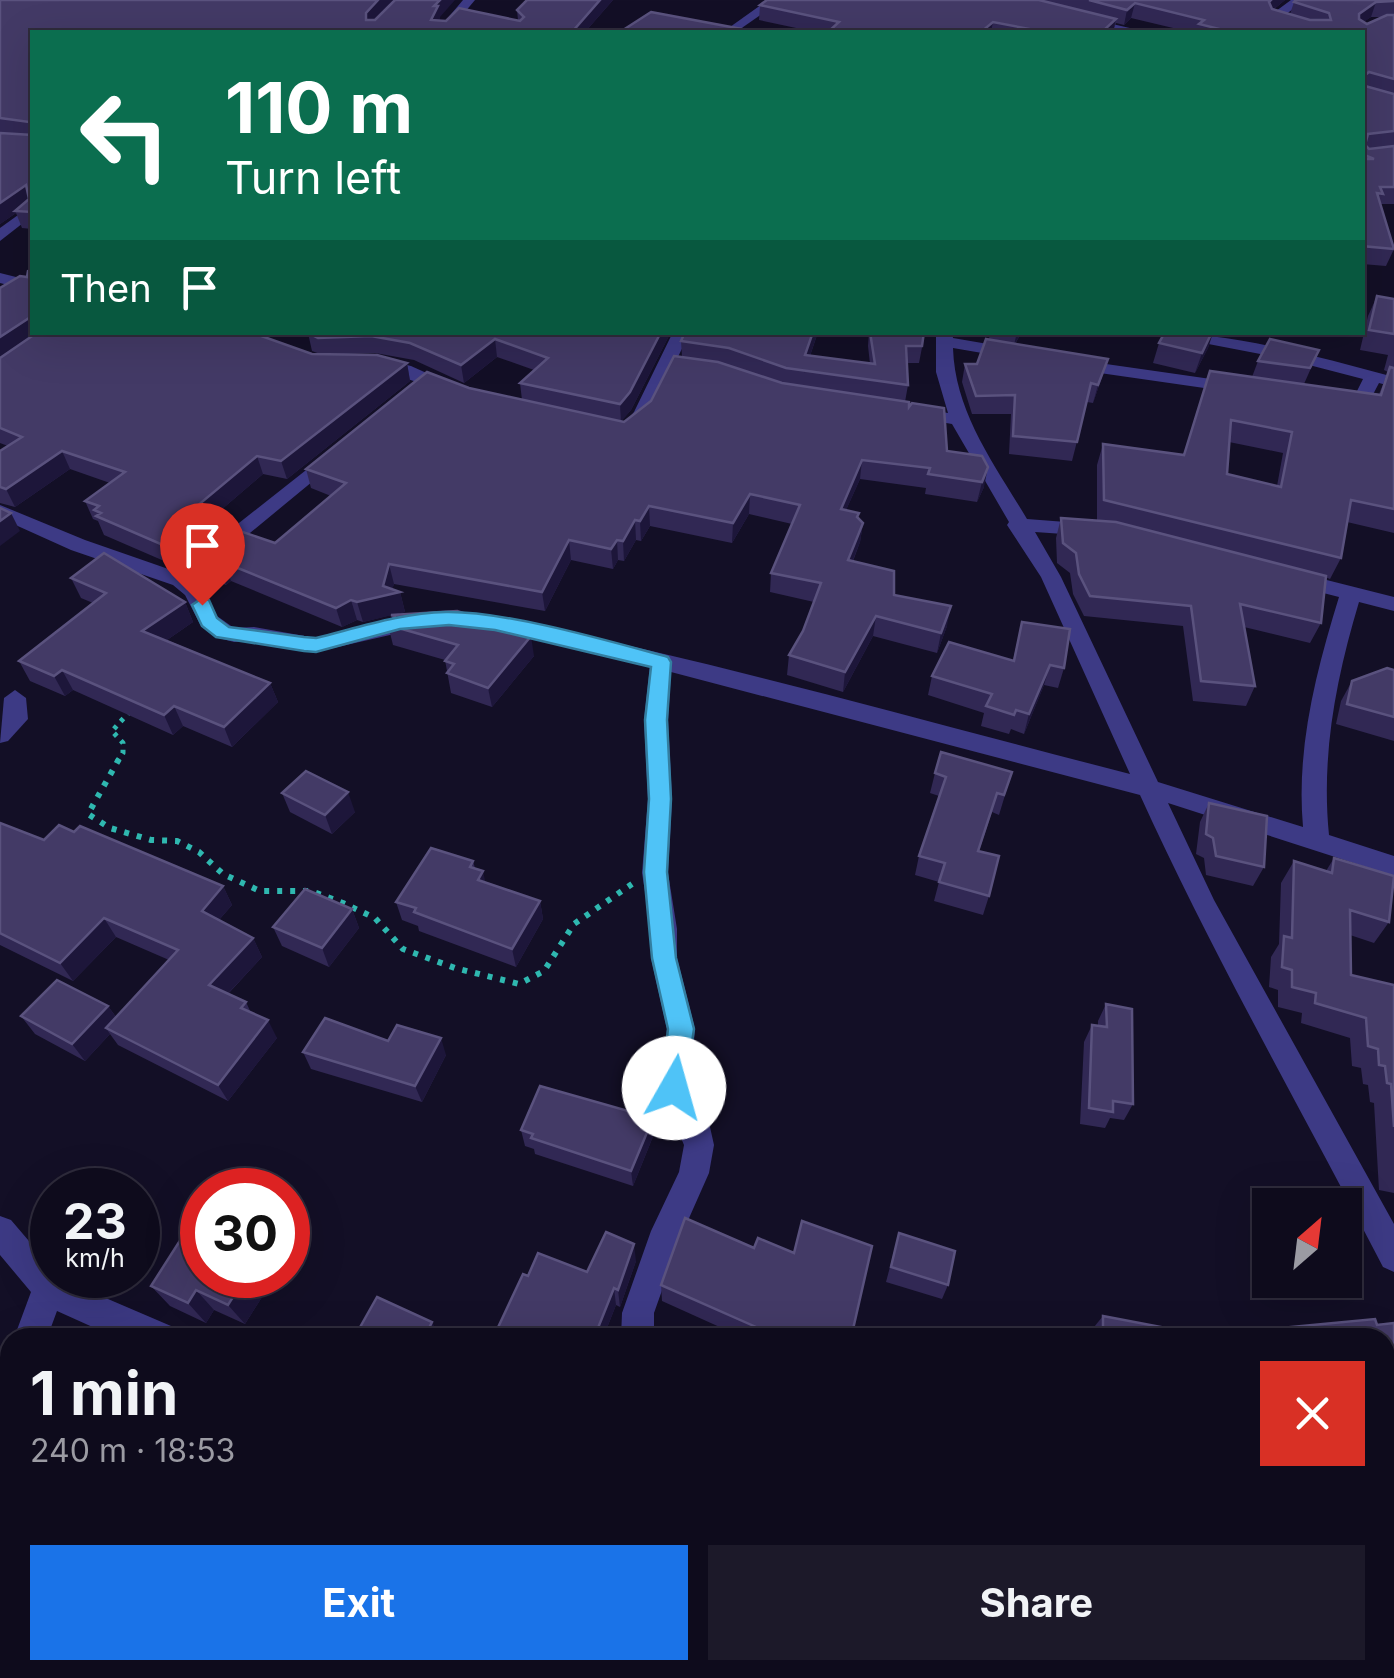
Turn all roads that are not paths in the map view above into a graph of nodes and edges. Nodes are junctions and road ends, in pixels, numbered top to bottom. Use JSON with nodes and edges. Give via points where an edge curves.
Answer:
{"nodes":[{"id":1,"x":468,"y":0,"type":"edge"},
{"id":2,"x":776,"y":0,"type":"edge"},
{"id":3,"x":1298,"y":0,"type":"edge"},
{"id":4,"x":458,"y":14,"type":"junction"},
{"id":5,"x":473,"y":17,"type":"edge"},
{"id":6,"x":1075,"y":20,"type":"edge"},
{"id":7,"x":444,"y":30,"type":"edge"},
{"id":8,"x":732,"y":30,"type":"edge"},
{"id":9,"x":1121,"y":30,"type":"edge"},
{"id":10,"x":1310,"y":30,"type":"edge"},
{"id":11,"x":30,"y":211,"type":"edge"},
{"id":12,"x":0,"y":236,"type":"edge"},
{"id":13,"x":0,"y":278,"type":"edge"},
{"id":14,"x":30,"y":286,"type":"edge"},
{"id":15,"x":680,"y":335,"type":"edge"},
{"id":16,"x":1172,"y":335,"type":"edge"},
{"id":17,"x":944,"y":337,"type":"edge"},
{"id":18,"x":358,"y":364,"type":"edge"},
{"id":19,"x":663,"y":365,"type":"junction"},
{"id":20,"x":722,"y":372,"type":"edge"},
{"id":21,"x":1373,"y":377,"type":"junction"},
{"id":22,"x":1394,"y":382,"type":"edge"},
{"id":23,"x":1250,"y":389,"type":"edge"},
{"id":24,"x":469,"y":396,"type":"edge"},
{"id":25,"x":1317,"y":398,"type":"edge"},
{"id":26,"x":887,"y":409,"type":"edge"},
{"id":27,"x":959,"y":420,"type":"junction"},
{"id":28,"x":609,"y":428,"type":"edge"},
{"id":29,"x":344,"y":446,"type":"edge"},
{"id":30,"x":0,"y":511,"type":"edge"},
{"id":31,"x":1017,"y":525,"type":"junction"},
{"id":32,"x":1112,"y":532,"type":"edge"},
{"id":33,"x":1263,"y":572,"type":"edge"},
{"id":34,"x":180,"y":580,"type":"junction"},
{"id":35,"x":1351,"y":593,"type":"junction"},
{"id":36,"x":1394,"y":604,"type":"edge"},
{"id":37,"x":661,"y":662,"type":"junction"},
{"id":38,"x":15,"y":698,"type":"dead end"},
{"id":39,"x":0,"y":736,"type":"edge"},
{"id":40,"x":1149,"y":788,"type":"junction"},
{"id":41,"x":1317,"y":842,"type":"junction"},
{"id":42,"x":1394,"y":866,"type":"edge"},
{"id":43,"x":0,"y":1231,"type":"edge"},
{"id":44,"x":1394,"y":1256,"type":"edge"},
{"id":45,"x":30,"y":1266,"type":"edge"},
{"id":46,"x":45,"y":1298,"type":"edge"},
{"id":47,"x":65,"y":1298,"type":"edge"},
{"id":48,"x":34,"y":1328,"type":"edge"},
{"id":49,"x":133,"y":1328,"type":"edge"},
{"id":50,"x":637,"y":1328,"type":"edge"}],
"edges":[{"from":1,"to":4,"type":"street"},
{"from":2,"to":8,"type":"street"},
{"from":3,"to":10,"type":"street","via":[[1272,19]]},
{"from":4,"to":5,"type":"street"},
{"from":4,"to":7,"type":"street"},
{"from":6,"to":9,"type":"street"},
{"from":11,"to":12,"type":"street"},
{"from":13,"to":14,"type":"street"},
{"from":15,"to":19,"type":"street"},
{"from":16,"to":21,"type":"street"},
{"from":17,"to":23,"type":"street"},
{"from":17,"to":27,"type":"street","via":[[944,372]]},
{"from":18,"to":24,"type":"street","via":[[413,369],[422,385]]},
{"from":19,"to":20,"type":"street"},
{"from":19,"to":28,"type":"street","via":[[632,430]]},
{"from":21,"to":22,"type":"street"},
{"from":21,"to":25,"type":"street","via":[[1363,398]]},
{"from":26,"to":27,"type":"street"},
{"from":27,"to":31,"type":"street"},
{"from":29,"to":34,"type":"street"},
{"from":30,"to":34,"type":"street"},
{"from":31,"to":32,"type":"street"},
{"from":31,"to":40,"type":"street","via":[[1051,577]]},
{"from":33,"to":35,"type":"street"},
{"from":34,"to":37,"type":"street","via":[[193,590],[209,622],[234,635],[316,645],[400,623],[449,619],[495,623]]},
{"from":35,"to":36,"type":"street"},
{"from":35,"to":41,"type":"street","via":[[1315,734],[1311,798]]},
{"from":37,"to":40,"type":"street"},
{"from":37,"to":50,"type":"street","via":[[655,872],[664,958],[681,1029],[674,1088],[699,1145]]},
{"from":38,"to":39,"type":"street","via":[[16,719]]},
{"from":40,"to":41,"type":"street"},
{"from":40,"to":44,"type":"street","via":[[1203,906]]},
{"from":41,"to":42,"type":"street"},
{"from":43,"to":45,"type":"street"},
{"from":46,"to":48,"type":"street"},
{"from":47,"to":49,"type":"street"}]}
